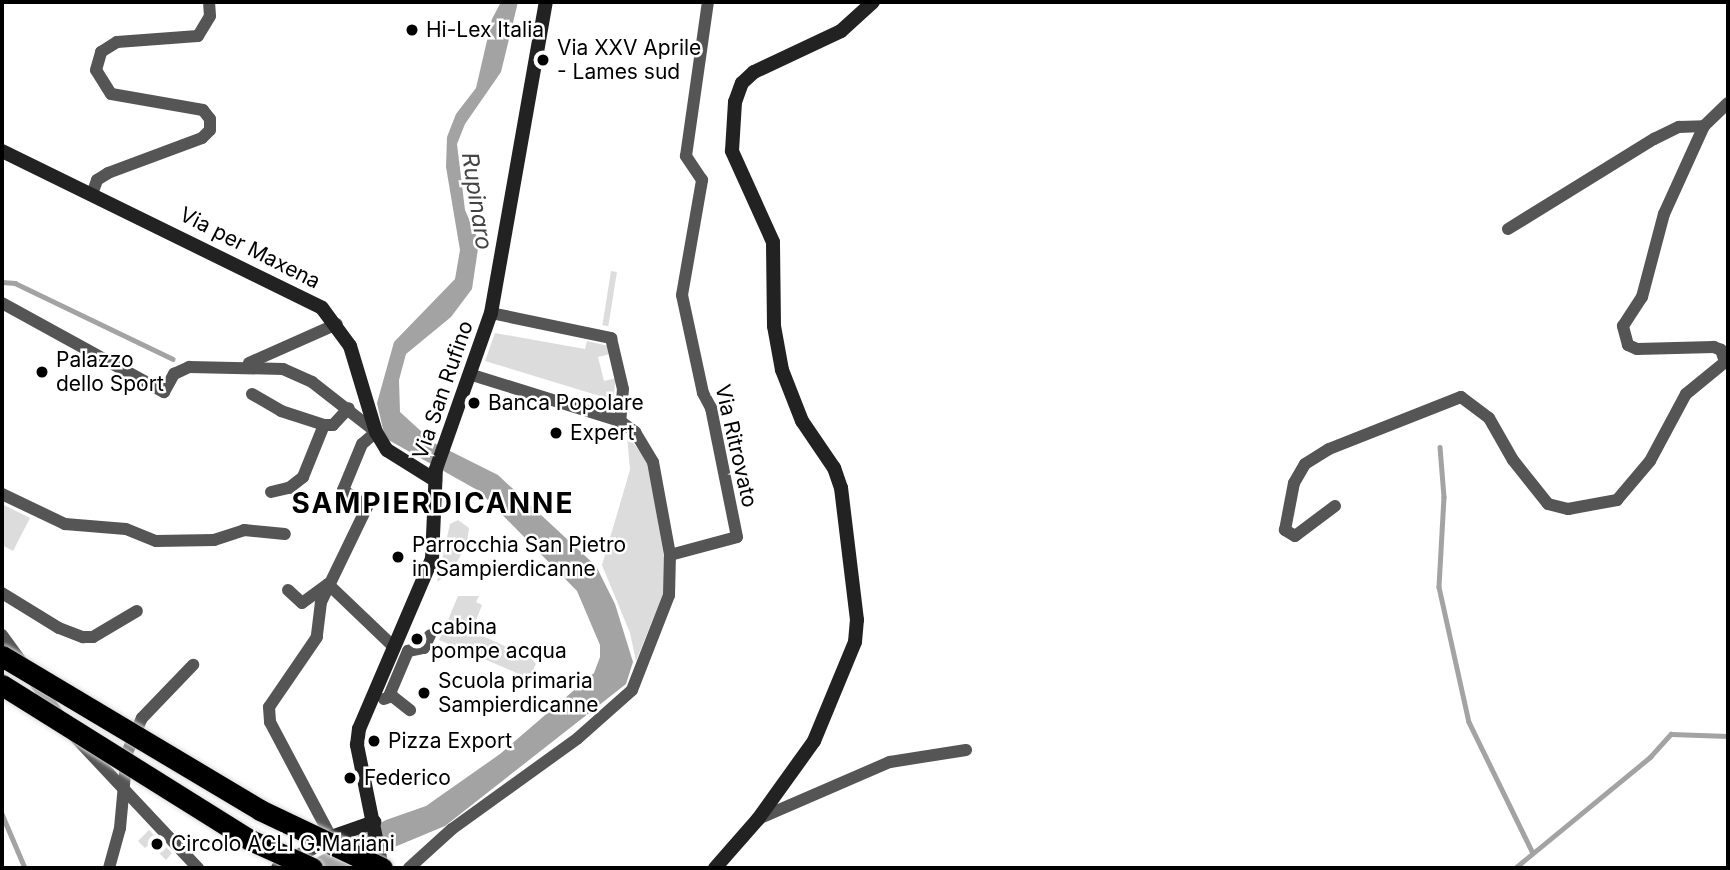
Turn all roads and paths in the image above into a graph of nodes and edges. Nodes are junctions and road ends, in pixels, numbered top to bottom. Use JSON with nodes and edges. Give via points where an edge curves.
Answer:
{"nodes":[{"id":1,"x":209,"y":2,"type":"edge"},
{"id":2,"x":545,"y":2,"type":"edge"},
{"id":3,"x":708,"y":2,"type":"edge"},
{"id":4,"x":873,"y":2,"type":"edge"},
{"id":5,"x":1728,"y":103,"type":"edge"},
{"id":6,"x":1704,"y":126,"type":"junction"},
{"id":7,"x":2,"y":150,"type":"edge"},
{"id":8,"x":92,"y":194,"type":"junction"},
{"id":9,"x":1508,"y":229,"type":"dead end"},
{"id":10,"x":2,"y":303,"type":"edge"},
{"id":11,"x":491,"y":313,"type":"junction"},
{"id":12,"x":337,"y":324,"type":"junction"},
{"id":13,"x":242,"y":365,"type":"junction"},
{"id":14,"x":469,"y":374,"type":"junction"},
{"id":15,"x":252,"y":394,"type":"dead end"},
{"id":16,"x":349,"y":408,"type":"junction"},
{"id":17,"x":620,"y":421,"type":"junction"},
{"id":18,"x":324,"y":425,"type":"junction"},
{"id":19,"x":376,"y":432,"type":"junction"},
{"id":20,"x":436,"y":474,"type":"junction"},
{"id":21,"x":271,"y":492,"type":"dead end"},
{"id":22,"x":2,"y":494,"type":"edge"},
{"id":23,"x":1335,"y":506,"type":"dead end"},
{"id":24,"x":285,"y":534,"type":"dead end"},
{"id":25,"x":670,"y":555,"type":"junction"},
{"id":26,"x":328,"y":584,"type":"junction"},
{"id":27,"x":288,"y":590,"type":"dead end"},
{"id":28,"x":2,"y":593,"type":"edge"},
{"id":29,"x":138,"y":611,"type":"dead end"},
{"id":30,"x":2,"y":635,"type":"edge"},
{"id":31,"x":430,"y":635,"type":"dead end"},
{"id":32,"x":394,"y":648,"type":"junction"},
{"id":33,"x":2,"y":656,"type":"edge"},
{"id":34,"x":193,"y":665,"type":"dead end"},
{"id":35,"x":2,"y":685,"type":"edge"},
{"id":36,"x":410,"y":710,"type":"dead end"},
{"id":37,"x":966,"y":750,"type":"dead end"},
{"id":38,"x":124,"y":793,"type":"junction"},
{"id":39,"x":758,"y":819,"type":"junction"},
{"id":40,"x":374,"y":822,"type":"junction"},
{"id":41,"x":331,"y":837,"type":"junction"},
{"id":42,"x":382,"y":865,"type":"edge"},
{"id":43,"x":110,"y":868,"type":"edge"},
{"id":44,"x":198,"y":868,"type":"edge"},
{"id":45,"x":278,"y":868,"type":"edge"},
{"id":46,"x":312,"y":868,"type":"edge"},
{"id":47,"x":409,"y":868,"type":"edge"},
{"id":48,"x":715,"y":868,"type":"edge"}],
"edges":[{"from":1,"to":8,"type":"street","via":[[210,16],[198,36],[117,42],[101,52],[96,70],[111,94],[203,110],[210,119],[210,130],[202,138],[108,173],[97,180]]},
{"from":2,"to":11,"type":"street","name":"Via San Rufino"},
{"from":3,"to":25,"type":"street","name":"Via Ritrovato","via":[[686,156],[702,180],[682,295],[737,537]]},
{"from":4,"to":39,"type":"street","via":[[841,31],[754,72],[742,83],[731,130],[732,151],[773,242],[774,326],[782,370],[803,421],[834,468],[841,488],[857,621],[855,642],[814,741]]},
{"from":5,"to":6,"type":"street"},
{"from":6,"to":9,"type":"street","via":[[1679,127],[1654,139]]},
{"from":6,"to":23,"type":"street","via":[[1664,214],[1642,297],[1623,326],[1628,345],[1714,347],[1721,350],[1725,362],[1686,394],[1650,461],[1617,500],[1568,509],[1548,504],[1513,460],[1489,418],[1461,397],[1329,449],[1305,464],[1294,483],[1285,530],[1294,536]]},
{"from":7,"to":8,"type":"street","name":"Via per Maxena"},
{"from":8,"to":12,"type":"street","name":"Via per Maxena","via":[[322,308]]},
{"from":10,"to":13,"type":"street","via":[[164,392],[174,374],[189,367]]},
{"from":11,"to":14,"type":"street","name":"Via San Rufino"},
{"from":11,"to":17,"type":"street","name":"Via San Rufino","via":[[611,338],[623,389]]},
{"from":12,"to":13,"type":"street"},
{"from":12,"to":19,"type":"street","name":"Via per Maxena","via":[[350,346]]},
{"from":13,"to":16,"type":"street","via":[[283,369]]},
{"from":14,"to":17,"type":"street"},
{"from":14,"to":20,"type":"street","name":"Via San Rufino"},
{"from":15,"to":18,"type":"street","via":[[281,411]]},
{"from":16,"to":18,"type":"street","via":[[333,425]]},
{"from":16,"to":19,"type":"street"},
{"from":17,"to":25,"type":"street","via":[[635,432],[653,462]]},
{"from":18,"to":21,"type":"street","via":[[303,477],[289,488]]},
{"from":19,"to":20,"type":"street","name":"Via per Maxena","via":[[387,450]]},
{"from":19,"to":26,"type":"street","via":[[362,444],[343,490],[367,507]]},
{"from":20,"to":32,"type":"street","name":"Via San Rufino","via":[[432,559]]},
{"from":22,"to":24,"type":"street","via":[[65,524],[126,529],[156,541],[214,540],[244,530]]},
{"from":25,"to":47,"type":"street","via":[[669,595],[632,690]]},
{"from":26,"to":27,"type":"street","via":[[302,603]]},
{"from":26,"to":32,"type":"street"},
{"from":26,"to":41,"type":"street","via":[[317,637],[269,707],[270,722]]},
{"from":28,"to":29,"type":"street","via":[[59,628],[83,637],[93,637]]},
{"from":30,"to":38,"type":"street","via":[[86,753]]},
{"from":31,"to":36,"type":"street","via":[[424,648],[408,651],[386,698]]},
{"from":32,"to":40,"type":"street","name":"Via San Rufino","via":[[358,737]]},
{"from":33,"to":42,"type":"highway","bridge":true,"via":[[260,810]]},
{"from":34,"to":38,"type":"street","via":[[142,718],[127,753]]},
{"from":35,"to":46,"type":"highway","bridge":true,"via":[[250,840]]},
{"from":37,"to":39,"type":"street","via":[[890,762]]},
{"from":38,"to":43,"type":"street"},
{"from":38,"to":44,"type":"street"},
{"from":39,"to":48,"type":"street"},
{"from":40,"to":41,"type":"street"},
{"from":40,"to":42,"type":"street","name":"Via San Rufino"},
{"from":41,"to":45,"type":"street"}]}
